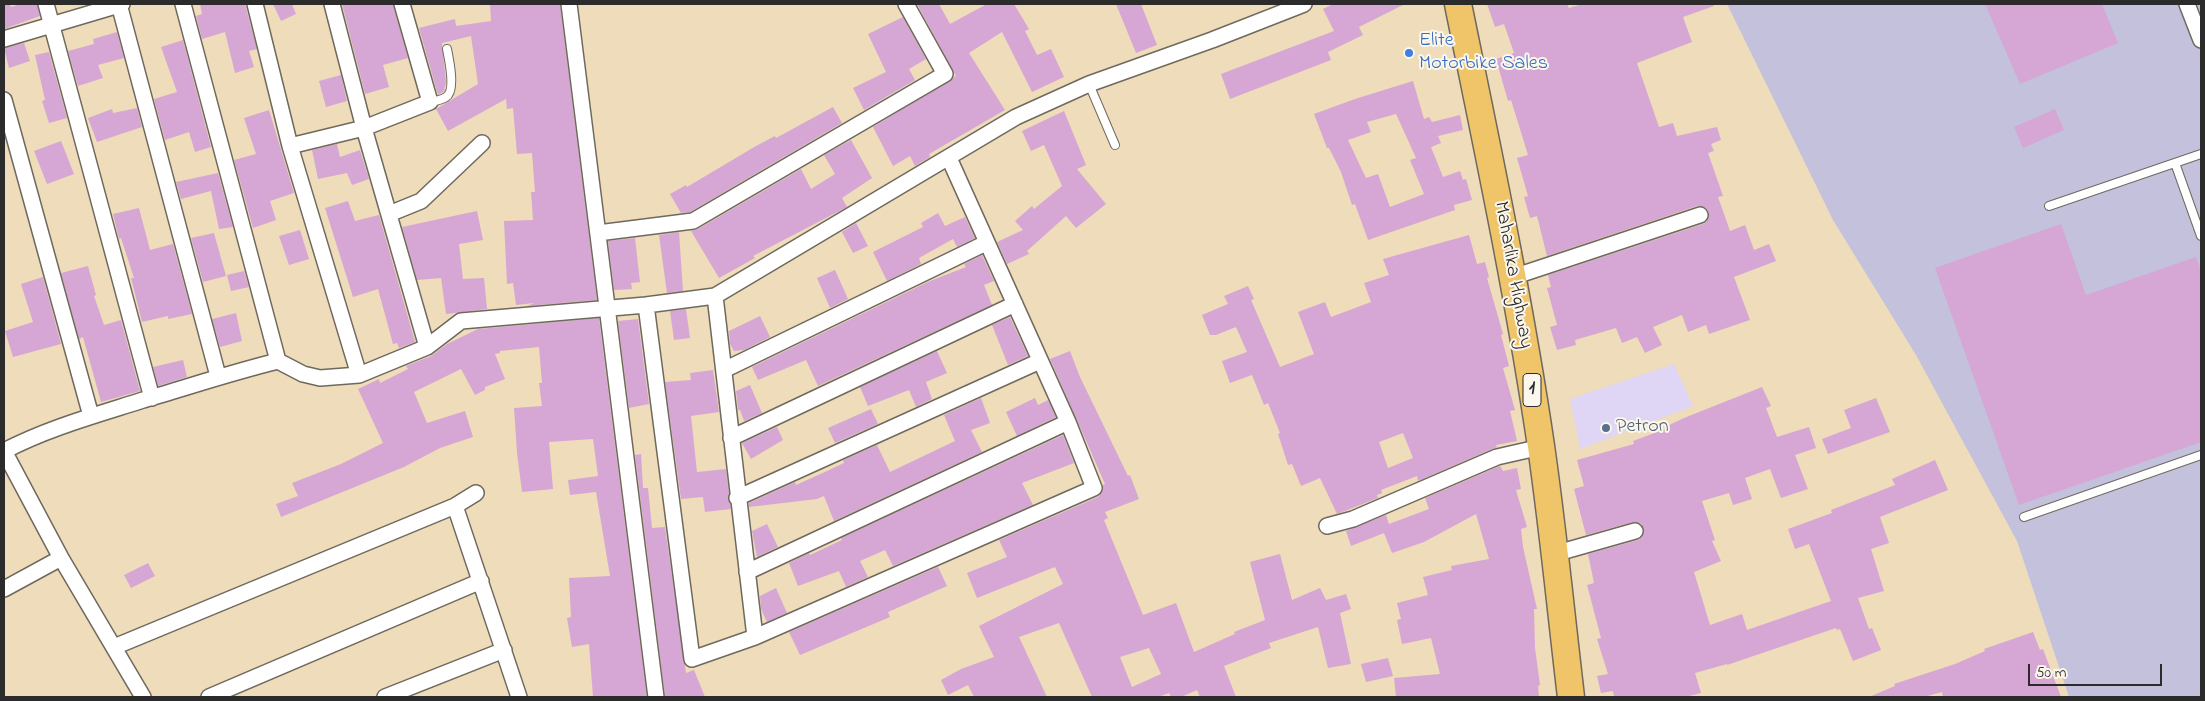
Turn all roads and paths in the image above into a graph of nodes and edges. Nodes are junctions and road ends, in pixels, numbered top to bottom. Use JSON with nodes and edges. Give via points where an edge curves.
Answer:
{"nodes":[{"id":1,"x":46,"y":4,"type":"edge"},
{"id":2,"x":120,"y":4,"type":"edge"},
{"id":3,"x":184,"y":4,"type":"edge"},
{"id":4,"x":255,"y":4,"type":"edge"},
{"id":5,"x":332,"y":4,"type":"edge"},
{"id":6,"x":402,"y":4,"type":"edge"},
{"id":7,"x":569,"y":4,"type":"edge"},
{"id":8,"x":906,"y":4,"type":"edge"},
{"id":9,"x":1304,"y":4,"type":"edge"},
{"id":10,"x":2187,"y":4,"type":"edge"},
{"id":11,"x":1462,"y":5,"type":"edge"},
{"id":12,"x":52,"y":25,"type":"junction"},
{"id":13,"x":4,"y":39,"type":"edge"},
{"id":14,"x":2201,"y":40,"type":"edge"},
{"id":15,"x":448,"y":48,"type":"dead end"},
{"id":16,"x":1089,"y":84,"type":"junction"},
{"id":17,"x":4,"y":100,"type":"edge"},
{"id":18,"x":430,"y":102,"type":"junction"},
{"id":19,"x":364,"y":128,"type":"junction"},
{"id":20,"x":482,"y":143,"type":"dead end"},
{"id":21,"x":1114,"y":144,"type":"dead end"},
{"id":22,"x":290,"y":146,"type":"junction"},
{"id":23,"x":2201,"y":154,"type":"edge"},
{"id":24,"x":949,"y":158,"type":"junction"},
{"id":25,"x":2175,"y":162,"type":"junction"},
{"id":26,"x":2049,"y":206,"type":"dead end"},
{"id":27,"x":389,"y":214,"type":"junction"},
{"id":28,"x":1700,"y":215,"type":"dead end"},
{"id":29,"x":598,"y":233,"type":"junction"},
{"id":30,"x":2201,"y":236,"type":"edge"},
{"id":31,"x":986,"y":242,"type":"junction"},
{"id":32,"x":1513,"y":277,"type":"junction"},
{"id":33,"x":715,"y":296,"type":"junction"},
{"id":34,"x":1015,"y":304,"type":"junction"},
{"id":35,"x":646,"y":305,"type":"junction"},
{"id":36,"x":607,"y":307,"type":"junction"},
{"id":37,"x":427,"y":347,"type":"junction"},
{"id":38,"x":278,"y":361,"type":"junction"},
{"id":39,"x":1040,"y":361,"type":"junction"},
{"id":40,"x":724,"y":370,"type":"junction"},
{"id":41,"x":359,"y":375,"type":"junction"},
{"id":42,"x":218,"y":376,"type":"junction"},
{"id":43,"x":152,"y":398,"type":"junction"},
{"id":44,"x":91,"y":416,"type":"junction"},
{"id":45,"x":1068,"y":422,"type":"junction"},
{"id":46,"x":732,"y":438,"type":"junction"},
{"id":47,"x":1541,"y":448,"type":"junction"},
{"id":48,"x":2201,"y":455,"type":"edge"},
{"id":49,"x":476,"y":493,"type":"dead end"},
{"id":50,"x":737,"y":498,"type":"junction"},
{"id":51,"x":455,"y":506,"type":"junction"},
{"id":52,"x":2024,"y":517,"type":"dead end"},
{"id":53,"x":1327,"y":526,"type":"dead end"},
{"id":54,"x":1634,"y":531,"type":"dead end"},
{"id":55,"x":1554,"y":554,"type":"junction"},
{"id":56,"x":61,"y":558,"type":"junction"},
{"id":57,"x":747,"y":572,"type":"junction"},
{"id":58,"x":481,"y":581,"type":"junction"},
{"id":59,"x":4,"y":589,"type":"edge"},
{"id":60,"x":755,"y":637,"type":"junction"},
{"id":61,"x":114,"y":647,"type":"junction"},
{"id":62,"x":504,"y":650,"type":"junction"},
{"id":63,"x":144,"y":697,"type":"edge"},
{"id":64,"x":208,"y":697,"type":"edge"},
{"id":65,"x":385,"y":697,"type":"edge"},
{"id":66,"x":519,"y":697,"type":"edge"},
{"id":67,"x":656,"y":697,"type":"edge"},
{"id":68,"x":1571,"y":697,"type":"edge"}],
"edges":[{"from":1,"to":12,"type":"street"},
{"from":2,"to":12,"type":"street"},
{"from":2,"to":42,"type":"street"},
{"from":3,"to":38,"type":"street"},
{"from":4,"to":22,"type":"street"},
{"from":5,"to":19,"type":"street"},
{"from":6,"to":18,"type":"street"},
{"from":7,"to":29,"type":"street"},
{"from":8,"to":29,"type":"street","via":[[945,74],[693,221]]},
{"from":9,"to":16,"type":"street"},
{"from":10,"to":14,"type":"street"},
{"from":11,"to":32,"type":"highway","name":"Maharlika Highway","number":"1"},
{"from":12,"to":13,"type":"street"},
{"from":12,"to":43,"type":"street"},
{"from":15,"to":18,"type":"lane","via":[[450,94]]},
{"from":16,"to":21,"type":"lane"},
{"from":16,"to":24,"type":"street","via":[[1016,117]]},
{"from":17,"to":44,"type":"street"},
{"from":18,"to":19,"type":"street"},
{"from":19,"to":22,"type":"street"},
{"from":19,"to":27,"type":"street"},
{"from":20,"to":27,"type":"street","via":[[422,201]]},
{"from":22,"to":41,"type":"street"},
{"from":23,"to":25,"type":"lane"},
{"from":24,"to":31,"type":"street"},
{"from":24,"to":33,"type":"street"},
{"from":25,"to":26,"type":"lane"},
{"from":25,"to":30,"type":"lane"},
{"from":27,"to":37,"type":"street"},
{"from":28,"to":32,"type":"street"},
{"from":29,"to":36,"type":"street"},
{"from":31,"to":34,"type":"street"},
{"from":31,"to":40,"type":"street"},
{"from":32,"to":47,"type":"highway","name":"Maharlika Highway","number":"1"},
{"from":33,"to":35,"type":"street"},
{"from":33,"to":40,"type":"street"},
{"from":34,"to":39,"type":"street"},
{"from":34,"to":46,"type":"street"},
{"from":35,"to":36,"type":"street"},
{"from":35,"to":60,"type":"street","via":[[692,660]]},
{"from":36,"to":37,"type":"street","via":[[462,321]]},
{"from":36,"to":67,"type":"street"},
{"from":37,"to":41,"type":"street"},
{"from":38,"to":41,"type":"street","via":[[303,374],[320,378]]},
{"from":38,"to":42,"type":"street"},
{"from":39,"to":45,"type":"street"},
{"from":39,"to":50,"type":"street"},
{"from":40,"to":46,"type":"street"},
{"from":42,"to":43,"type":"street"},
{"from":43,"to":44,"type":"street"},
{"from":44,"to":56,"type":"street","via":[[4,451]]},
{"from":45,"to":57,"type":"street"},
{"from":45,"to":60,"type":"street","via":[[1094,488]]},
{"from":46,"to":50,"type":"street"},
{"from":47,"to":53,"type":"street","via":[[1497,457],[1353,519]]},
{"from":47,"to":55,"type":"highway","name":"Maharlika Highway","number":"1"},
{"from":48,"to":52,"type":"lane"},
{"from":49,"to":51,"type":"street"},
{"from":50,"to":57,"type":"street"},
{"from":51,"to":58,"type":"street"},
{"from":51,"to":61,"type":"street"},
{"from":54,"to":55,"type":"street"},
{"from":55,"to":68,"type":"highway","name":"Maharlika Highway","number":"1"},
{"from":56,"to":59,"type":"street"},
{"from":56,"to":61,"type":"street"},
{"from":57,"to":60,"type":"street"},
{"from":58,"to":62,"type":"street"},
{"from":58,"to":64,"type":"street"},
{"from":61,"to":63,"type":"street"},
{"from":62,"to":65,"type":"street"},
{"from":62,"to":66,"type":"street"}]}
